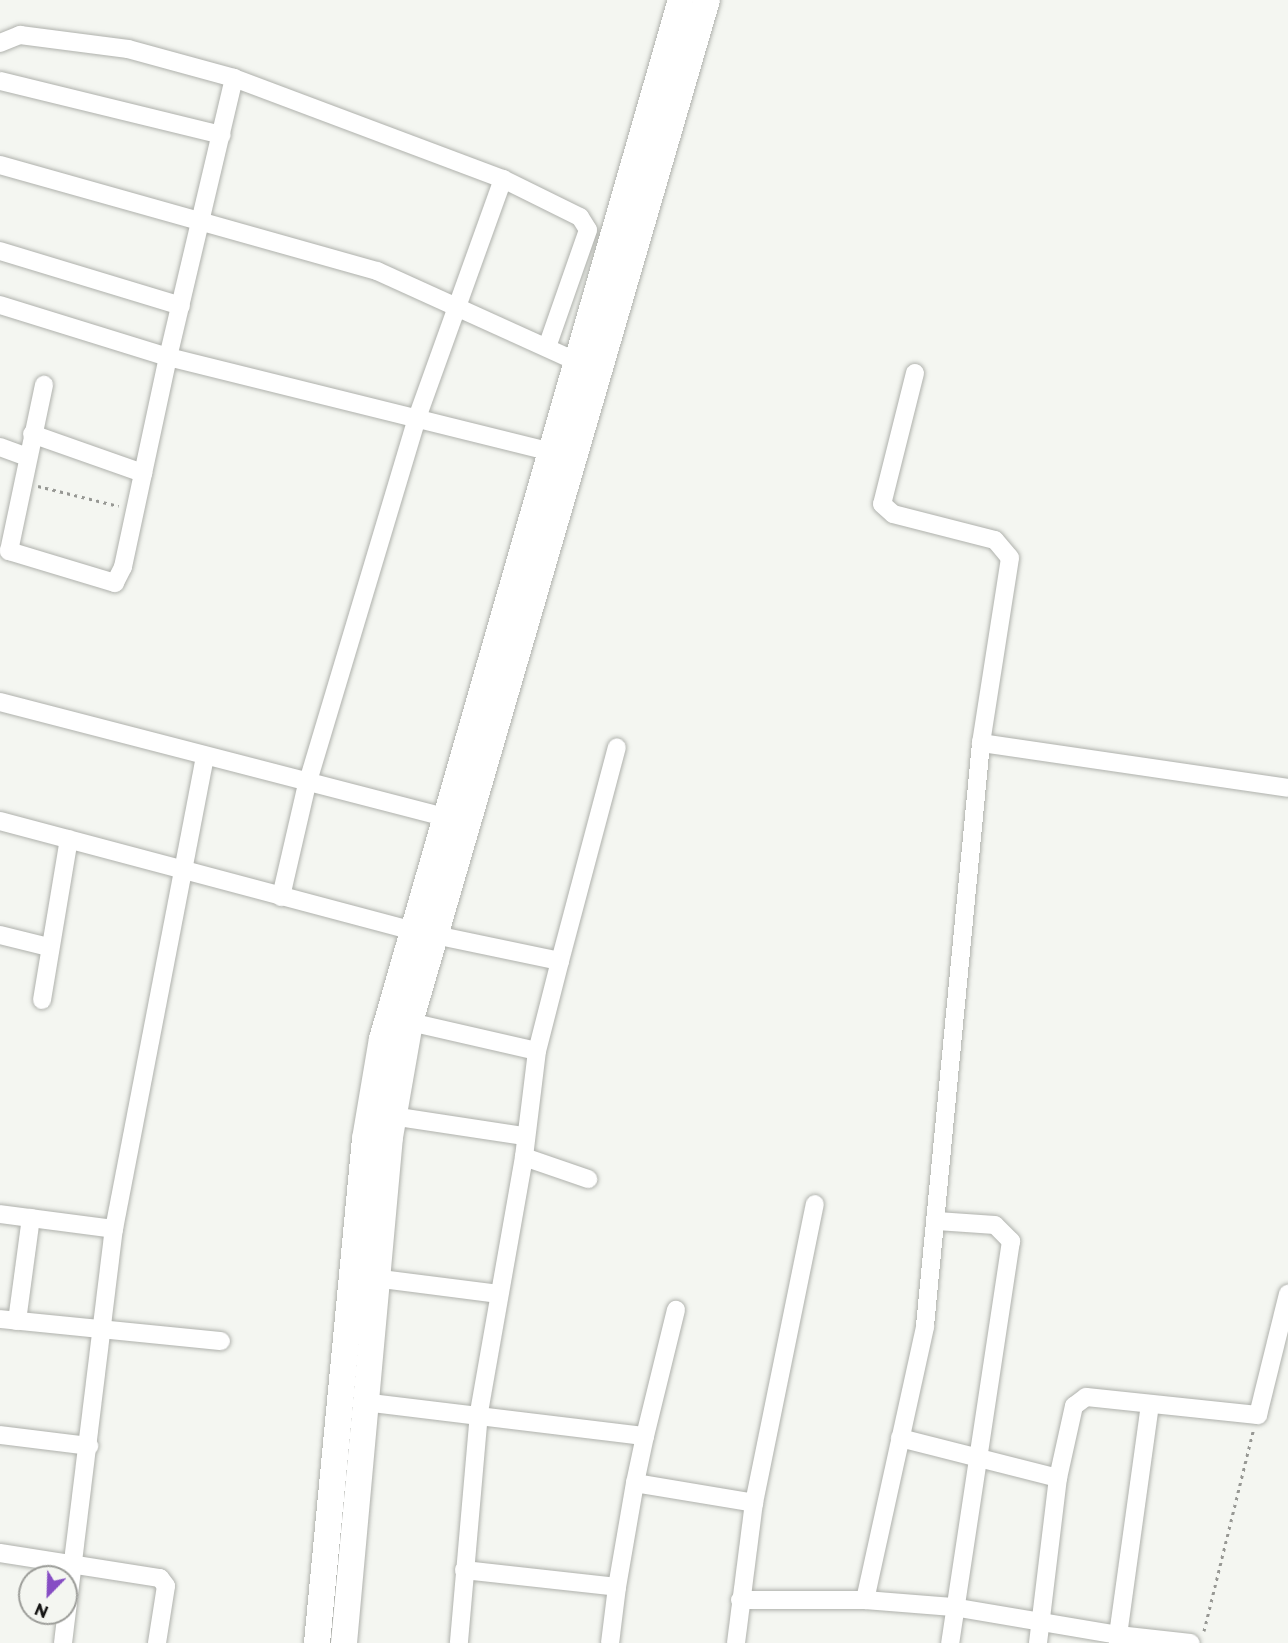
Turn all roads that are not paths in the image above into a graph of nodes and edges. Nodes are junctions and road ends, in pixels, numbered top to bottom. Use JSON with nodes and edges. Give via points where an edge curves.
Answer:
{"nodes":[{"id":1,"x":681,"y":0,"type":"edge"},
{"id":2,"x":707,"y":0,"type":"edge"},
{"id":3,"x":0,"y":43,"type":"edge"},
{"id":4,"x":234,"y":78,"type":"junction"},
{"id":5,"x":0,"y":81,"type":"edge"},
{"id":6,"x":221,"y":135,"type":"junction"},
{"id":7,"x":0,"y":165,"type":"edge"},
{"id":8,"x":503,"y":179,"type":"junction"},
{"id":9,"x":200,"y":225,"type":"junction"},
{"id":10,"x":0,"y":251,"type":"edge"},
{"id":11,"x":0,"y":305,"type":"edge"},
{"id":12,"x":181,"y":306,"type":"junction"},
{"id":13,"x":458,"y":307,"type":"junction"},
{"id":14,"x":547,"y":347,"type":"junction"},
{"id":15,"x":168,"y":357,"type":"junction"},
{"id":16,"x":578,"y":363,"type":"junction"},
{"id":17,"x":915,"y":373,"type":"dead end"},
{"id":18,"x":44,"y":386,"type":"dead end"},
{"id":19,"x":417,"y":418,"type":"junction"},
{"id":20,"x":32,"y":434,"type":"junction"},
{"id":21,"x":0,"y":447,"type":"edge"},
{"id":22,"x":562,"y":454,"type":"junction"},
{"id":23,"x":27,"y":457,"type":"junction"},
{"id":24,"x":143,"y":473,"type":"junction"},
{"id":25,"x":0,"y":702,"type":"edge"},
{"id":26,"x":981,"y":743,"type":"junction"},
{"id":27,"x":617,"y":747,"type":"dead end"},
{"id":28,"x":205,"y":756,"type":"junction"},
{"id":29,"x":307,"y":784,"type":"junction"},
{"id":30,"x":1288,"y":788,"type":"edge"},
{"id":31,"x":446,"y":817,"type":"junction"},
{"id":32,"x":0,"y":821,"type":"edge"},
{"id":33,"x":69,"y":839,"type":"junction"},
{"id":34,"x":180,"y":868,"type":"junction"},
{"id":35,"x":281,"y":897,"type":"junction"},
{"id":36,"x":421,"y":932,"type":"junction"},
{"id":37,"x":0,"y":935,"type":"edge"},
{"id":38,"x":48,"y":947,"type":"junction"},
{"id":39,"x":560,"y":961,"type":"junction"},
{"id":40,"x":42,"y":1000,"type":"dead end"},
{"id":41,"x":410,"y":1022,"type":"junction"},
{"id":42,"x":537,"y":1051,"type":"junction"},
{"id":43,"x":392,"y":1116,"type":"junction"},
{"id":44,"x":525,"y":1136,"type":"junction"},
{"id":45,"x":524,"y":1156,"type":"junction"},
{"id":46,"x":588,"y":1179,"type":"dead end"},
{"id":47,"x":815,"y":1204,"type":"dead end"},
{"id":48,"x":0,"y":1214,"type":"edge"},
{"id":49,"x":31,"y":1218,"type":"junction"},
{"id":50,"x":937,"y":1221,"type":"junction"},
{"id":51,"x":114,"y":1229,"type":"junction"},
{"id":52,"x":362,"y":1277,"type":"junction"},
{"id":53,"x":498,"y":1294,"type":"junction"},
{"id":54,"x":1288,"y":1294,"type":"edge"},
{"id":55,"x":676,"y":1310,"type":"dead end"},
{"id":56,"x":9,"y":1320,"type":"edge"},
{"id":57,"x":105,"y":1329,"type":"junction"},
{"id":58,"x":221,"y":1341,"type":"dead end"},
{"id":59,"x":363,"y":1402,"type":"junction"},
{"id":60,"x":1150,"y":1404,"type":"junction"},
{"id":61,"x":479,"y":1413,"type":"junction"},
{"id":62,"x":0,"y":1435,"type":"edge"},
{"id":63,"x":645,"y":1436,"type":"junction"},
{"id":64,"x":900,"y":1438,"type":"junction"},
{"id":65,"x":89,"y":1446,"type":"junction"},
{"id":66,"x":976,"y":1458,"type":"junction"},
{"id":67,"x":1058,"y":1478,"type":"junction"},
{"id":68,"x":635,"y":1483,"type":"junction"},
{"id":69,"x":754,"y":1503,"type":"junction"},
{"id":70,"x":0,"y":1553,"type":"edge"},
{"id":71,"x":73,"y":1565,"type":"joint"},
{"id":72,"x":78,"y":1566,"type":"edge"},
{"id":73,"x":465,"y":1570,"type":"junction"},
{"id":74,"x":617,"y":1587,"type":"junction"},
{"id":75,"x":740,"y":1600,"type":"junction"},
{"id":76,"x":865,"y":1600,"type":"junction"},
{"id":77,"x":953,"y":1607,"type":"junction"},
{"id":78,"x":1040,"y":1622,"type":"junction"},
{"id":79,"x":65,"y":1625,"type":"edge"},
{"id":80,"x":1118,"y":1639,"type":"edge"},
{"id":81,"x":63,"y":1643,"type":"edge"},
{"id":82,"x":157,"y":1643,"type":"edge"},
{"id":83,"x":317,"y":1643,"type":"edge"},
{"id":84,"x":344,"y":1643,"type":"edge"},
{"id":85,"x":459,"y":1643,"type":"edge"},
{"id":86,"x":610,"y":1643,"type":"edge"},
{"id":87,"x":736,"y":1643,"type":"edge"},
{"id":88,"x":950,"y":1643,"type":"edge"},
{"id":89,"x":1038,"y":1643,"type":"edge"},
{"id":90,"x":1191,"y":1643,"type":"edge"}],
"edges":[{"from":1,"to":16,"type":"main road"},
{"from":2,"to":22,"type":"main road"},
{"from":3,"to":4,"type":"street","via":[[20,35],[102,44]]},
{"from":4,"to":6,"type":"street"},
{"from":4,"to":8,"type":"street"},
{"from":5,"to":6,"type":"street"},
{"from":6,"to":9,"type":"street"},
{"from":7,"to":9,"type":"street"},
{"from":8,"to":13,"type":"street"},
{"from":8,"to":14,"type":"street","via":[[580,217],[588,230]]},
{"from":9,"to":12,"type":"street"},
{"from":9,"to":13,"type":"street","via":[[377,271]]},
{"from":10,"to":12,"type":"street"},
{"from":11,"to":15,"type":"street"},
{"from":12,"to":15,"type":"street"},
{"from":13,"to":14,"type":"street"},
{"from":13,"to":19,"type":"street"},
{"from":14,"to":16,"type":"street"},
{"from":15,"to":19,"type":"street"},
{"from":15,"to":24,"type":"street"},
{"from":16,"to":22,"type":"main road"},
{"from":17,"to":26,"type":"street","via":[[882,504],[893,514],[995,540],[1010,558]]},
{"from":18,"to":20,"type":"street"},
{"from":19,"to":22,"type":"street"},
{"from":19,"to":29,"type":"street"},
{"from":20,"to":23,"type":"street"},
{"from":20,"to":24,"type":"street"},
{"from":21,"to":23,"type":"street"},
{"from":22,"to":31,"type":"main road"},
{"from":22,"to":36,"type":"main road"},
{"from":23,"to":24,"type":"street","via":[[9,551],[98,583],[120,579]]},
{"from":25,"to":28,"type":"street"},
{"from":26,"to":30,"type":"street"},
{"from":26,"to":50,"type":"street"},
{"from":27,"to":39,"type":"street"},
{"from":28,"to":29,"type":"street"},
{"from":28,"to":34,"type":"street"},
{"from":29,"to":31,"type":"street"},
{"from":29,"to":35,"type":"street"},
{"from":31,"to":36,"type":"main road"},
{"from":32,"to":33,"type":"street"},
{"from":33,"to":34,"type":"street"},
{"from":33,"to":38,"type":"street"},
{"from":34,"to":35,"type":"street"},
{"from":34,"to":51,"type":"street"},
{"from":35,"to":36,"type":"street"},
{"from":36,"to":39,"type":"street"},
{"from":36,"to":41,"type":"main road"},
{"from":36,"to":52,"type":"main road","via":[[365,1139]]},
{"from":37,"to":38,"type":"street"},
{"from":38,"to":40,"type":"street"},
{"from":39,"to":42,"type":"street"},
{"from":41,"to":42,"type":"street"},
{"from":41,"to":43,"type":"main road"},
{"from":42,"to":44,"type":"street"},
{"from":43,"to":44,"type":"street"},
{"from":43,"to":52,"type":"main road"},
{"from":44,"to":45,"type":"street"},
{"from":45,"to":46,"type":"street"},
{"from":45,"to":53,"type":"street"},
{"from":47,"to":69,"type":"street"},
{"from":48,"to":49,"type":"street"},
{"from":49,"to":51,"type":"street"},
{"from":49,"to":56,"type":"street"},
{"from":50,"to":64,"type":"street","via":[[925,1326]]},
{"from":50,"to":66,"type":"street","via":[[995,1225],[1011,1241]]},
{"from":51,"to":57,"type":"street"},
{"from":52,"to":53,"type":"street"},
{"from":52,"to":59,"type":"main road"},
{"from":52,"to":83,"type":"main road"},
{"from":53,"to":61,"type":"street"},
{"from":54,"to":60,"type":"street","via":[[1258,1415]]},
{"from":55,"to":63,"type":"street"},
{"from":56,"to":57,"type":"street"},
{"from":57,"to":58,"type":"street"},
{"from":57,"to":65,"type":"street"},
{"from":59,"to":61,"type":"street"},
{"from":59,"to":84,"type":"main road"},
{"from":60,"to":67,"type":"street","via":[[1078,1400]]},
{"from":60,"to":80,"type":"street"},
{"from":61,"to":63,"type":"street"},
{"from":61,"to":73,"type":"street"},
{"from":62,"to":65,"type":"street"},
{"from":63,"to":68,"type":"street"},
{"from":64,"to":66,"type":"street"},
{"from":64,"to":76,"type":"street"},
{"from":65,"to":71,"type":"street"},
{"from":66,"to":67,"type":"street"},
{"from":66,"to":77,"type":"street"},
{"from":67,"to":78,"type":"street"},
{"from":68,"to":69,"type":"street"},
{"from":68,"to":74,"type":"street"},
{"from":69,"to":75,"type":"street"},
{"from":70,"to":71,"type":"street"},
{"from":72,"to":82,"type":"street","via":[[165,1581]]},
{"from":73,"to":74,"type":"street"},
{"from":73,"to":85,"type":"street"},
{"from":74,"to":86,"type":"street"},
{"from":75,"to":76,"type":"street"},
{"from":75,"to":87,"type":"street"},
{"from":76,"to":77,"type":"street"},
{"from":77,"to":78,"type":"street"},
{"from":77,"to":88,"type":"street"},
{"from":78,"to":80,"type":"street"},
{"from":78,"to":89,"type":"street"},
{"from":79,"to":81,"type":"street"},
{"from":80,"to":90,"type":"street"}]}
